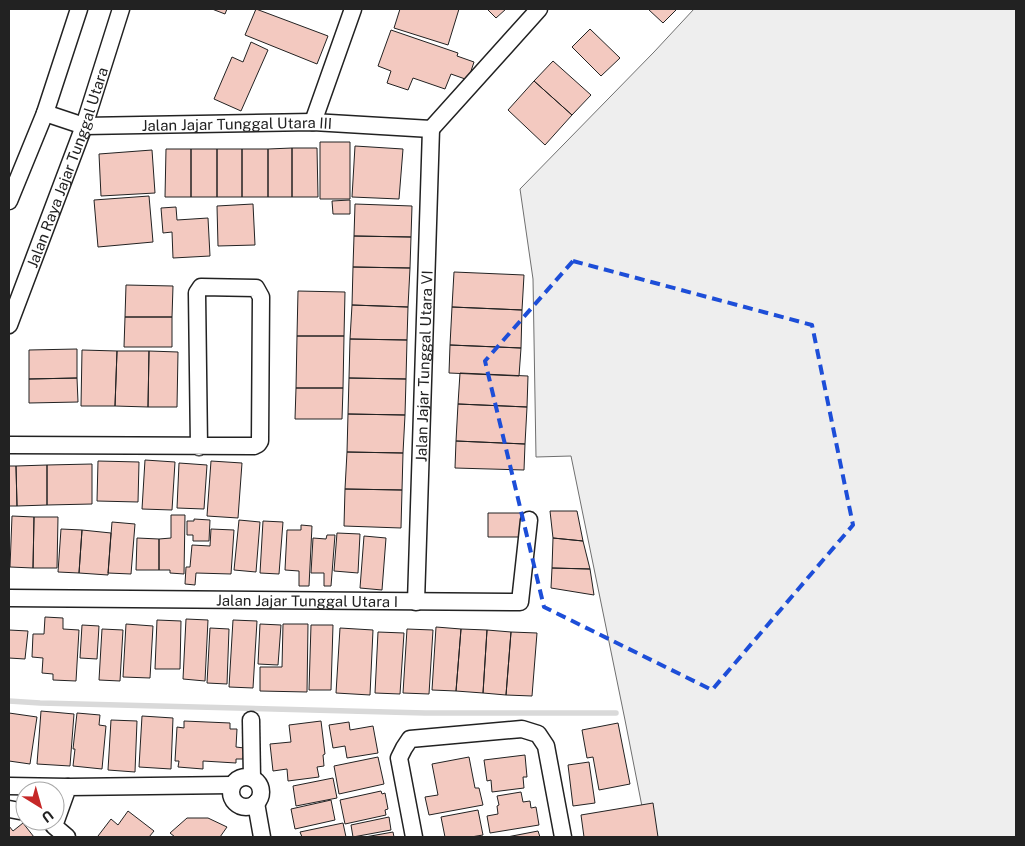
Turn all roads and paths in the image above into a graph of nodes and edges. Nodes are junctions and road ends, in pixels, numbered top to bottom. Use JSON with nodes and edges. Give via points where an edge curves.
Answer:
{"nodes":[{"id":1,"x":79,"y":9,"type":"edge"},
{"id":2,"x":121,"y":9,"type":"edge"},
{"id":3,"x":353,"y":9,"type":"edge"},
{"id":4,"x":539,"y":9,"type":"edge"},
{"id":5,"x":45,"y":113,"type":"junction"},
{"id":6,"x":313,"y":122,"type":"junction"},
{"id":7,"x":84,"y":126,"type":"junction"},
{"id":8,"x":431,"y":129,"type":"junction"},
{"id":9,"x":9,"y":201,"type":"edge"},
{"id":10,"x":9,"y":325,"type":"edge"},
{"id":11,"x":9,"y":445,"type":"edge"},
{"id":12,"x":199,"y":447,"type":"junction"},
{"id":13,"x":530,"y":520,"type":"dead end"},
{"id":14,"x":9,"y":598,"type":"edge"},
{"id":15,"x":416,"y":602,"type":"junction"},
{"id":16,"x":251,"y":720,"type":"dead end"},
{"id":17,"x":252,"y":778,"type":"junction"},
{"id":18,"x":232,"y":785,"type":"junction"},
{"id":19,"x":9,"y":786,"type":"edge"},
{"id":20,"x":68,"y":787,"type":"junction"},
{"id":21,"x":65,"y":793,"type":"edge"},
{"id":22,"x":256,"y":803,"type":"junction"},
{"id":23,"x":262,"y":837,"type":"edge"},
{"id":24,"x":414,"y":837,"type":"edge"},
{"id":25,"x":563,"y":837,"type":"edge"}],
"edges":[{"from":1,"to":5,"type":"street"},
{"from":2,"to":7,"type":"street","name":"Jalan Raya Jajar Tunggal Utara"},
{"from":3,"to":6,"type":"street"},
{"from":4,"to":8,"type":"street"},
{"from":5,"to":7,"type":"street","name":"Jalan Jajar Tunggal Utara III"},
{"from":5,"to":9,"type":"street"},
{"from":6,"to":7,"type":"street","name":"Jalan Jajar Tunggal Utara III"},
{"from":6,"to":8,"type":"street","name":"Jalan Jajar Tunggal Utara III"},
{"from":7,"to":10,"type":"street","name":"Jalan Raya Jajar Tunggal Utara"},
{"from":8,"to":15,"type":"street","name":"Jalan Jajar Tunggal Utara VI"},
{"from":11,"to":12,"type":"street"},
{"from":12,"to":12,"type":"street","via":[[254,446],[260,441],[261,297],[256,288],[201,286],[197,293]]},
{"from":13,"to":15,"type":"street","name":"Jalan Jajar Tunggal Utara I","via":[[520,602]]},
{"from":14,"to":15,"type":"street","name":"Jalan Jajar Tunggal Utara I"},
{"from":16,"to":17,"type":"street"},
{"from":17,"to":18,"type":"street","via":[[241,778]]},
{"from":17,"to":22,"type":"street","via":[[257,781],[261,792]]},
{"from":18,"to":20,"type":"street"},
{"from":18,"to":22,"type":"street","via":[[230,791],[234,802],[245,806]]},
{"from":19,"to":20,"type":"street"},
{"from":20,"to":21,"type":"street"},
{"from":22,"to":23,"type":"street"},
{"from":24,"to":25,"type":"street","via":[[399,758],[410,739],[522,729],[538,734],[546,746]]}]}
